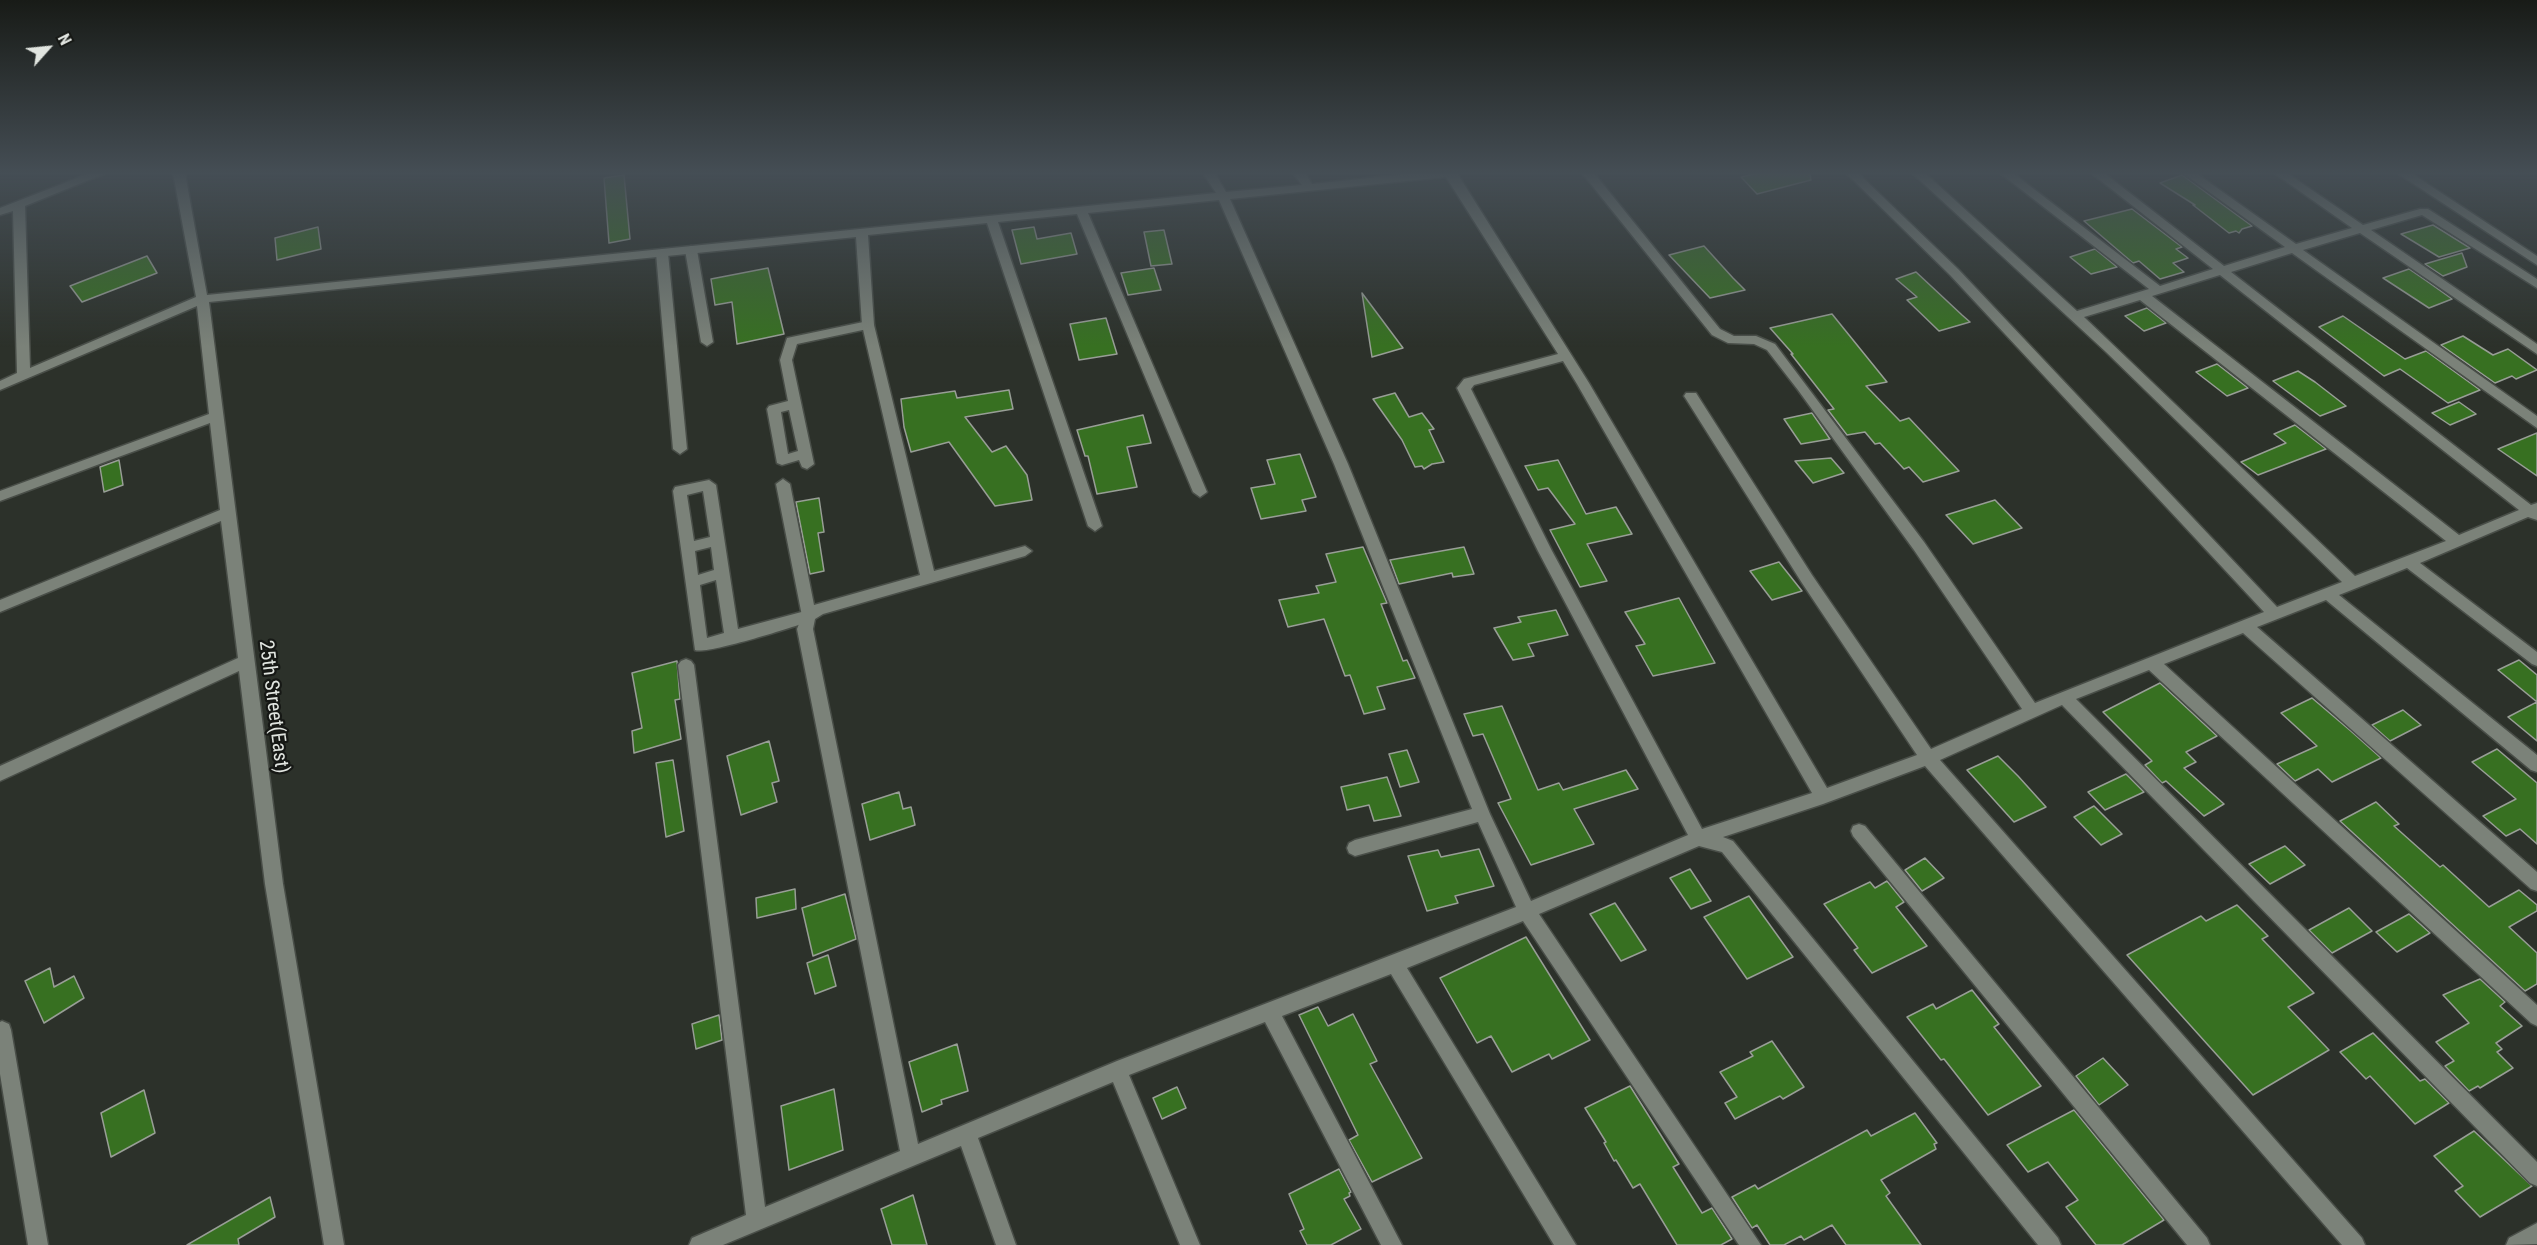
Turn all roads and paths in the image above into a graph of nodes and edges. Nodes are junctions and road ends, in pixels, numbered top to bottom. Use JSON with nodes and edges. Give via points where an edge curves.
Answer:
{"nodes":[{"id":1,"x":20,"y":231,"type":"edge"},
{"id":2,"x":190,"y":231,"type":"edge"},
{"id":3,"x":887,"y":231,"type":"edge"},
{"id":4,"x":995,"y":231,"type":"edge"},
{"id":5,"x":1090,"y":231,"type":"edge"},
{"id":6,"x":1238,"y":231,"type":"edge"},
{"id":7,"x":1487,"y":231,"type":"edge"},
{"id":8,"x":1635,"y":231,"type":"edge"},
{"id":9,"x":1912,"y":231,"type":"edge"},
{"id":10,"x":1982,"y":231,"type":"edge"},
{"id":11,"x":2081,"y":231,"type":"edge"},
{"id":12,"x":2172,"y":231,"type":"edge"},
{"id":13,"x":2268,"y":231,"type":"edge"},
{"id":14,"x":2355,"y":231,"type":"edge"},
{"id":15,"x":2365,"y":231,"type":"edge"},
{"id":16,"x":2455,"y":231,"type":"edge"},
{"id":17,"x":2491,"y":231,"type":"edge"},
{"id":18,"x":862,"y":234,"type":"junction"},
{"id":19,"x":2292,"y":249,"type":"junction"},
{"id":20,"x":691,"y":250,"type":"junction"},
{"id":21,"x":662,"y":253,"type":"junction"},
{"id":22,"x":2537,"y":261,"type":"edge"},
{"id":23,"x":2222,"y":270,"type":"junction"},
{"id":24,"x":2537,"y":284,"type":"edge"},
{"id":25,"x":2158,"y":290,"type":"junction"},
{"id":26,"x":2142,"y":295,"type":"junction"},
{"id":27,"x":202,"y":299,"type":"junction"},
{"id":28,"x":2075,"y":316,"type":"junction"},
{"id":29,"x":868,"y":325,"type":"junction"},
{"id":30,"x":707,"y":342,"type":"dead end"},
{"id":31,"x":2537,"y":350,"type":"edge"},
{"id":32,"x":1566,"y":356,"type":"junction"},
{"id":33,"x":24,"y":376,"type":"junction"},
{"id":34,"x":0,"y":386,"type":"edge"},
{"id":35,"x":1691,"y":396,"type":"dead end"},
{"id":36,"x":795,"y":404,"type":"junction"},
{"id":37,"x":216,"y":416,"type":"junction"},
{"id":38,"x":2537,"y":423,"type":"edge"},
{"id":39,"x":680,"y":449,"type":"dead end"},
{"id":40,"x":783,"y":484,"type":"dead end"},
{"id":41,"x":1200,"y":492,"type":"dead end"},
{"id":42,"x":0,"y":495,"type":"edge"},
{"id":43,"x":2535,"y":512,"type":"edge"},
{"id":44,"x":227,"y":513,"type":"junction"},
{"id":45,"x":1095,"y":526,"type":"dead end"},
{"id":46,"x":717,"y":540,"type":"junction"},
{"id":47,"x":2458,"y":542,"type":"junction"},
{"id":48,"x":687,"y":548,"type":"junction"},
{"id":49,"x":1025,"y":551,"type":"dead end"},
{"id":50,"x":2408,"y":561,"type":"junction"},
{"id":51,"x":722,"y":573,"type":"junction"},
{"id":52,"x":928,"y":577,"type":"junction"},
{"id":53,"x":692,"y":582,"type":"junction"},
{"id":54,"x":2352,"y":582,"type":"junction"},
{"id":55,"x":2326,"y":592,"type":"junction"},
{"id":56,"x":0,"y":606,"type":"edge"},
{"id":57,"x":2274,"y":613,"type":"junction"},
{"id":58,"x":809,"y":616,"type":"junction"},
{"id":59,"x":2244,"y":626,"type":"junction"},
{"id":60,"x":732,"y":638,"type":"junction"},
{"id":61,"x":2537,"y":660,"type":"edge"},
{"id":62,"x":246,"y":661,"type":"junction"},
{"id":63,"x":2151,"y":662,"type":"junction"},
{"id":64,"x":686,"y":665,"type":"dead end"},
{"id":65,"x":2064,"y":697,"type":"junction"},
{"id":66,"x":2032,"y":711,"type":"junction"},
{"id":67,"x":1928,"y":758,"type":"junction"},
{"id":68,"x":2537,"y":765,"type":"edge"},
{"id":69,"x":0,"y":774,"type":"edge"},
{"id":70,"x":1823,"y":797,"type":"junction"},
{"id":71,"x":1482,"y":814,"type":"junction"},
{"id":72,"x":1859,"y":831,"type":"dead end"},
{"id":73,"x":1698,"y":838,"type":"junction"},
{"id":74,"x":1355,"y":848,"type":"dead end"},
{"id":75,"x":2537,"y":883,"type":"edge"},
{"id":76,"x":1527,"y":911,"type":"junction"},
{"id":77,"x":1395,"y":964,"type":"junction"},
{"id":78,"x":1270,"y":1012,"type":"junction"},
{"id":79,"x":2537,"y":1017,"type":"edge"},
{"id":80,"x":2,"y":1030,"type":"dead end"},
{"id":81,"x":1117,"y":1070,"type":"junction"},
{"id":82,"x":966,"y":1133,"type":"junction"},
{"id":83,"x":911,"y":1156,"type":"junction"},
{"id":84,"x":2537,"y":1176,"type":"edge"},
{"id":85,"x":757,"y":1221,"type":"junction"},
{"id":86,"x":2537,"y":1233,"type":"edge"},
{"id":87,"x":38,"y":1245,"type":"edge"},
{"id":88,"x":334,"y":1245,"type":"edge"},
{"id":89,"x":699,"y":1245,"type":"edge"},
{"id":90,"x":1006,"y":1245,"type":"edge"},
{"id":91,"x":1190,"y":1245,"type":"edge"},
{"id":92,"x":1392,"y":1245,"type":"edge"},
{"id":93,"x":1566,"y":1245,"type":"edge"},
{"id":94,"x":1750,"y":1245,"type":"edge"},
{"id":95,"x":2051,"y":1245,"type":"edge"},
{"id":96,"x":2200,"y":1245,"type":"edge"},
{"id":97,"x":2355,"y":1245,"type":"edge"},
{"id":98,"x":2516,"y":1245,"type":"edge"}],
"edges":[{"from":1,"to":33,"type":"street"},
{"from":2,"to":27,"type":"street","name":"25th Street(East)"},
{"from":3,"to":18,"type":"street"},
{"from":4,"to":45,"type":"street"},
{"from":5,"to":41,"type":"street"},
{"from":6,"to":71,"type":"street","via":[[1341,464]]},
{"from":7,"to":32,"type":"street"},
{"from":8,"to":66,"type":"street","via":[[1716,332],[1732,340],[1756,340],[1770,347],[1912,537]]},
{"from":9,"to":57,"type":"street"},
{"from":10,"to":28,"type":"street"},
{"from":11,"to":25,"type":"street"},
{"from":12,"to":23,"type":"street"},
{"from":13,"to":19,"type":"street"},
{"from":14,"to":19,"type":"street"},
{"from":15,"to":31,"type":"street"},
{"from":16,"to":24,"type":"street"},
{"from":17,"to":22,"type":"street"},
{"from":18,"to":20,"type":"street"},
{"from":18,"to":29,"type":"street"},
{"from":19,"to":23,"type":"street"},
{"from":19,"to":38,"type":"street"},
{"from":20,"to":21,"type":"street"},
{"from":20,"to":30,"type":"street"},
{"from":21,"to":27,"type":"street"},
{"from":21,"to":39,"type":"street"},
{"from":23,"to":25,"type":"street"},
{"from":23,"to":43,"type":"street"},
{"from":25,"to":26,"type":"street"},
{"from":26,"to":28,"type":"street"},
{"from":26,"to":47,"type":"street"},
{"from":27,"to":33,"type":"street"},
{"from":27,"to":37,"type":"street","name":"25th Street(East)"},
{"from":28,"to":54,"type":"street"},
{"from":29,"to":36,"type":"street","via":[[791,341],[786,360]]},
{"from":29,"to":52,"type":"street"},
{"from":32,"to":70,"type":"street"},
{"from":32,"to":73,"type":"street","via":[[1469,382],[1464,388],[1545,551]]},
{"from":33,"to":34,"type":"street"},
{"from":35,"to":67,"type":"street","via":[[1807,579]]},
{"from":36,"to":36,"type":"street","via":[[774,409],[783,460],[806,459]]},
{"from":37,"to":42,"type":"street"},
{"from":37,"to":44,"type":"street","name":"25th Street(East)"},
{"from":40,"to":58,"type":"street"},
{"from":43,"to":47,"type":"street"},
{"from":44,"to":56,"type":"street"},
{"from":44,"to":62,"type":"street","name":"25th Street(East)"},
{"from":46,"to":48,"type":"street"},
{"from":46,"to":48,"type":"street","via":[[709,485],[680,491]]},
{"from":46,"to":51,"type":"street"},
{"from":47,"to":50,"type":"street"},
{"from":48,"to":53,"type":"street"},
{"from":49,"to":52,"type":"street"},
{"from":50,"to":54,"type":"street"},
{"from":50,"to":61,"type":"street"},
{"from":51,"to":53,"type":"street"},
{"from":51,"to":60,"type":"street"},
{"from":52,"to":58,"type":"street"},
{"from":53,"to":60,"type":"street","via":[[700,646]]},
{"from":54,"to":55,"type":"street"},
{"from":55,"to":57,"type":"street"},
{"from":55,"to":68,"type":"street"},
{"from":57,"to":59,"type":"street"},
{"from":58,"to":60,"type":"street"},
{"from":58,"to":83,"type":"street","via":[[805,629]]},
{"from":59,"to":63,"type":"street"},
{"from":59,"to":75,"type":"street"},
{"from":62,"to":69,"type":"street"},
{"from":62,"to":88,"type":"street","name":"25th Street(East)","via":[[274,884]]},
{"from":63,"to":65,"type":"street"},
{"from":63,"to":79,"type":"street"},
{"from":64,"to":85,"type":"street"},
{"from":65,"to":66,"type":"street"},
{"from":65,"to":84,"type":"street"},
{"from":66,"to":67,"type":"street"},
{"from":67,"to":70,"type":"street"},
{"from":67,"to":97,"type":"street"},
{"from":70,"to":73,"type":"street"},
{"from":71,"to":74,"type":"street"},
{"from":71,"to":76,"type":"street"},
{"from":72,"to":96,"type":"street"},
{"from":73,"to":76,"type":"street"},
{"from":73,"to":95,"type":"street","via":[[1727,846]]},
{"from":76,"to":77,"type":"street"},
{"from":76,"to":94,"type":"street"},
{"from":77,"to":78,"type":"street"},
{"from":77,"to":93,"type":"street"},
{"from":78,"to":81,"type":"street"},
{"from":78,"to":92,"type":"street"},
{"from":80,"to":87,"type":"street"},
{"from":81,"to":82,"type":"street"},
{"from":81,"to":91,"type":"street"},
{"from":82,"to":83,"type":"street"},
{"from":82,"to":90,"type":"street"},
{"from":83,"to":85,"type":"street"},
{"from":85,"to":89,"type":"street"},
{"from":86,"to":98,"type":"street"}]}
